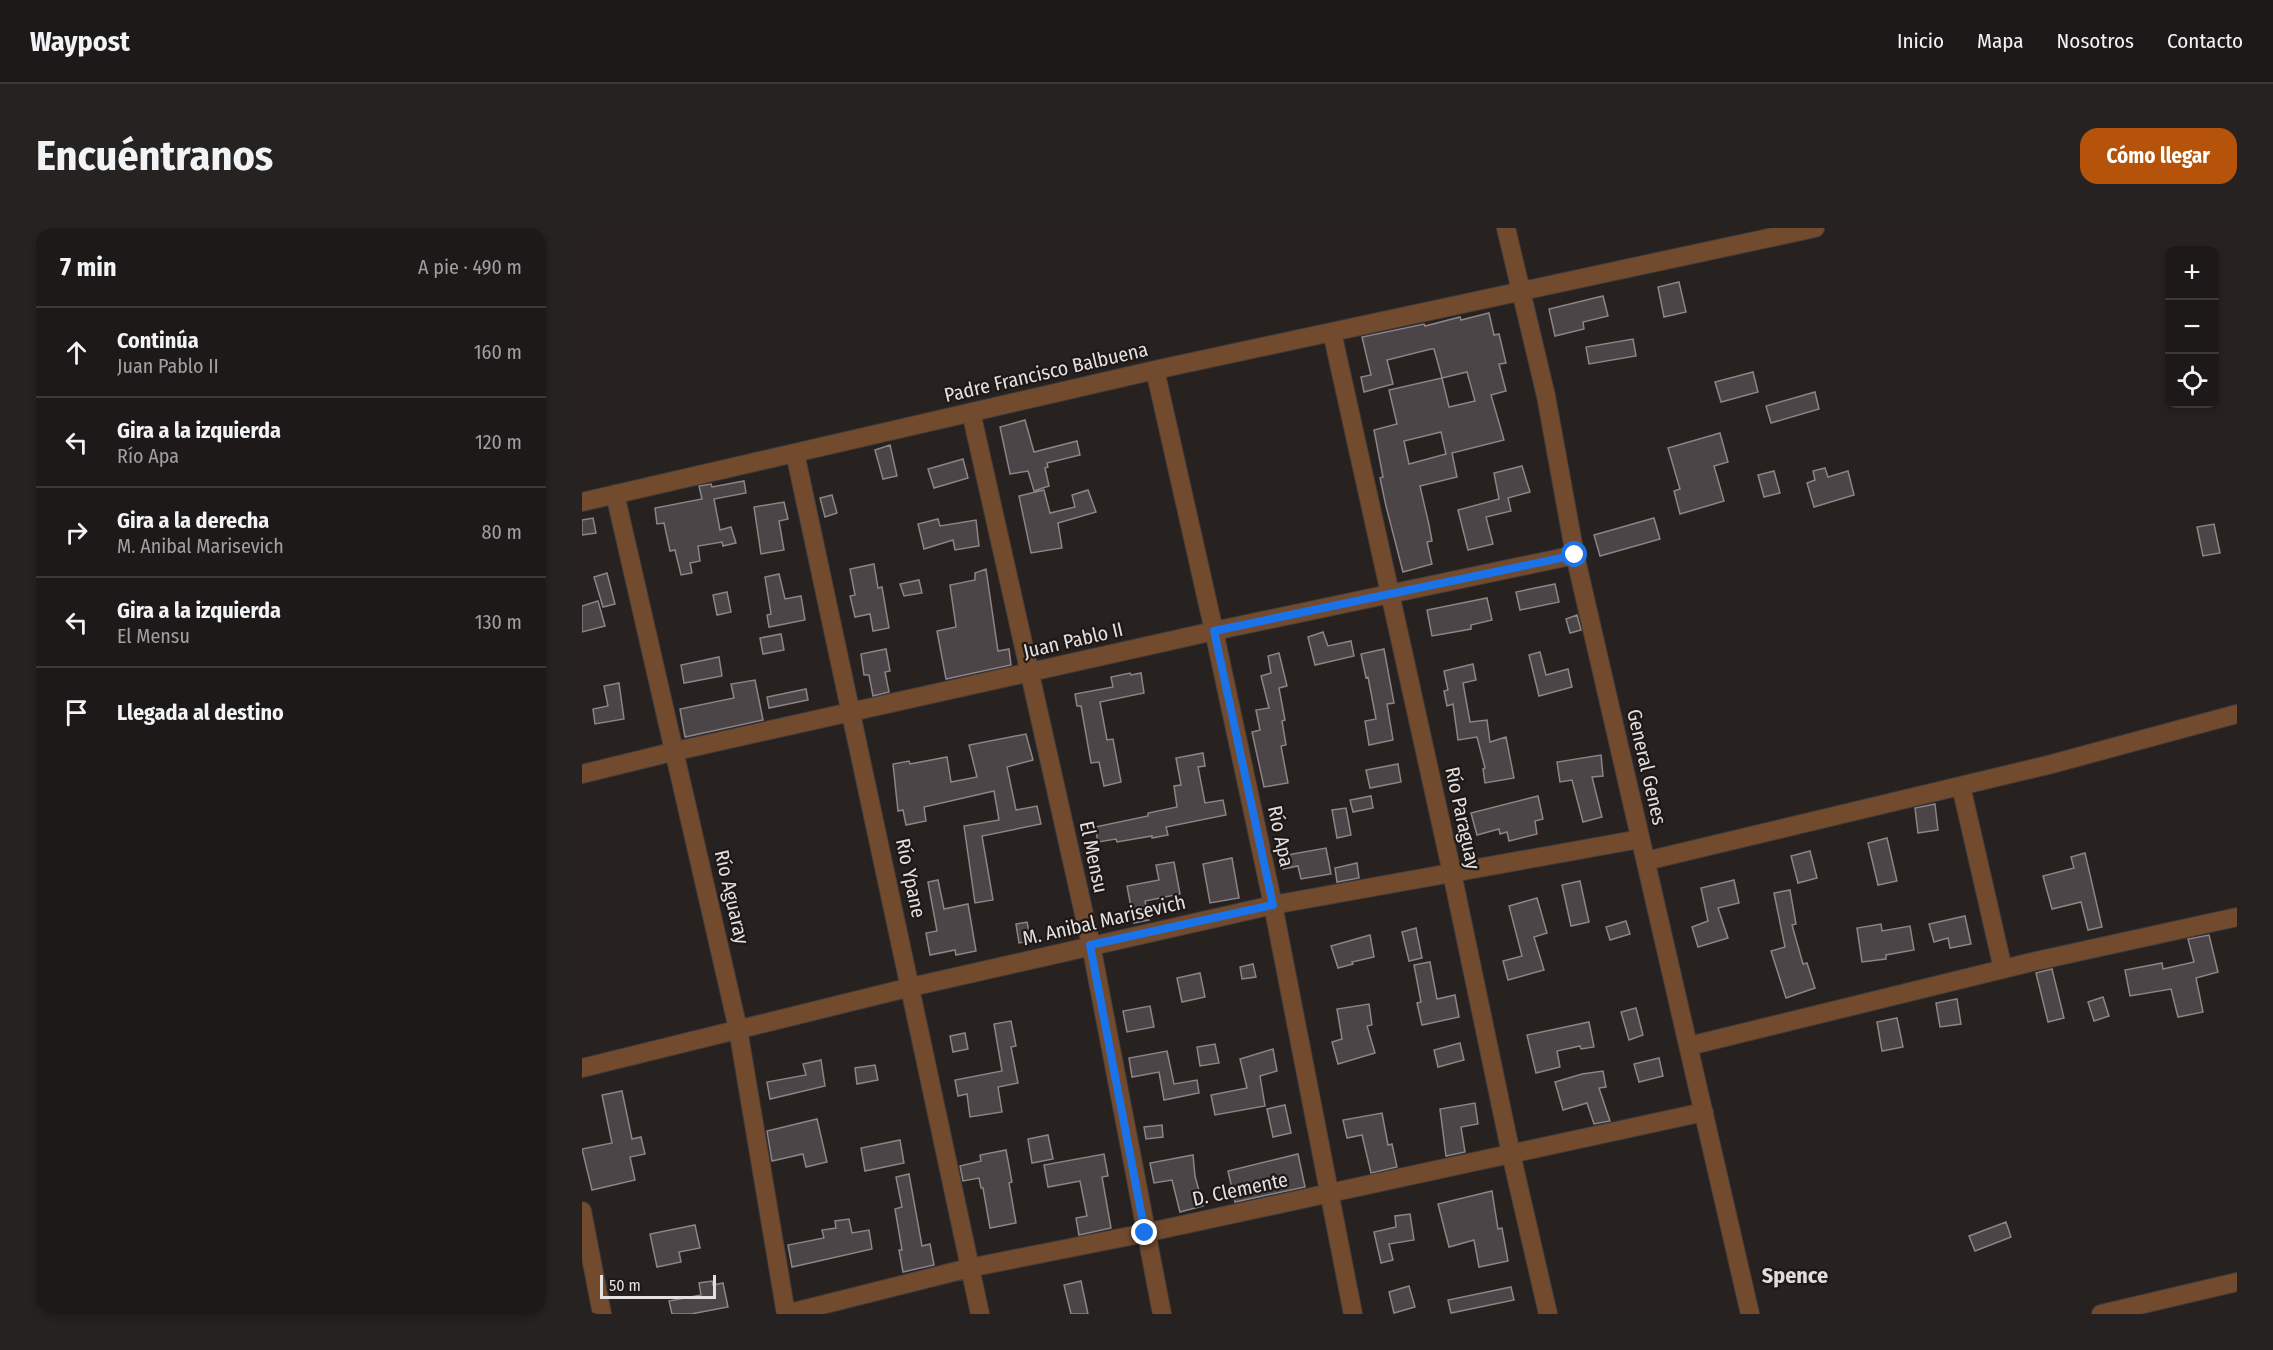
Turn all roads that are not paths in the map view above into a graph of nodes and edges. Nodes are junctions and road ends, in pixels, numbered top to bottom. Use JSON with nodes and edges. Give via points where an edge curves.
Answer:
{"nodes":[{"id":1,"x":1506,"y":228,"type":"edge"},
{"id":2,"x":1815,"y":228,"type":"edge"},
{"id":3,"x":1522,"y":292,"type":"junction"},
{"id":4,"x":1332,"y":332,"type":"junction"},
{"id":5,"x":1155,"y":370,"type":"junction"},
{"id":6,"x":971,"y":412,"type":"junction"},
{"id":7,"x":795,"y":453,"type":"junction"},
{"id":8,"x":615,"y":494,"type":"junction"},
{"id":9,"x":582,"y":502,"type":"edge"},
{"id":10,"x":1575,"y":555,"type":"junction"},
{"id":11,"x":1390,"y":593,"type":"junction"},
{"id":12,"x":1214,"y":631,"type":"junction"},
{"id":13,"x":1030,"y":673,"type":"junction"},
{"id":14,"x":852,"y":711,"type":"junction"},
{"id":15,"x":2237,"y":714,"type":"edge"},
{"id":16,"x":676,"y":751,"type":"junction"},
{"id":17,"x":582,"y":774,"type":"edge"},
{"id":18,"x":1961,"y":786,"type":"junction"},
{"id":19,"x":1640,"y":839,"type":"junction"},
{"id":20,"x":1646,"y":861,"type":"junction"},
{"id":21,"x":1452,"y":873,"type":"junction"},
{"id":22,"x":1273,"y":905,"type":"junction"},
{"id":23,"x":2237,"y":917,"type":"edge"},
{"id":24,"x":1090,"y":945,"type":"junction"},
{"id":25,"x":2003,"y":969,"type":"junction"},
{"id":26,"x":911,"y":987,"type":"junction"},
{"id":27,"x":738,"y":1029,"type":"junction"},
{"id":28,"x":1689,"y":1046,"type":"junction"},
{"id":29,"x":582,"y":1068,"type":"edge"},
{"id":30,"x":1704,"y":1113,"type":"junction"},
{"id":31,"x":1511,"y":1154,"type":"junction"},
{"id":32,"x":1328,"y":1193,"type":"junction"},
{"id":33,"x":582,"y":1211,"type":"edge"},
{"id":34,"x":1145,"y":1233,"type":"junction"},
{"id":35,"x":969,"y":1268,"type":"junction"},
{"id":36,"x":2237,"y":1282,"type":"edge"},
{"id":37,"x":602,"y":1314,"type":"edge"},
{"id":38,"x":786,"y":1314,"type":"edge"},
{"id":39,"x":980,"y":1314,"type":"edge"},
{"id":40,"x":1162,"y":1314,"type":"edge"},
{"id":41,"x":1353,"y":1314,"type":"edge"},
{"id":42,"x":1548,"y":1314,"type":"edge"},
{"id":43,"x":1750,"y":1314,"type":"edge"},
{"id":44,"x":2100,"y":1314,"type":"edge"}],
"edges":[{"from":1,"to":3,"type":"street","name":"General Genes"},
{"from":2,"to":3,"type":"street","name":"Padre Francisco Balbuena"},
{"from":3,"to":4,"type":"street","name":"Padre Francisco Balbuena"},
{"from":3,"to":10,"type":"street","name":"General Genes"},
{"from":4,"to":5,"type":"street","name":"Padre Francisco Balbuena"},
{"from":4,"to":11,"type":"street","name":"Río Paraguay"},
{"from":5,"to":6,"type":"street","name":"Padre Francisco Balbuena"},
{"from":5,"to":12,"type":"street","name":"Río Apa"},
{"from":6,"to":7,"type":"street","name":"Padre Francisco Balbuena"},
{"from":6,"to":13,"type":"street","name":"El Mensu"},
{"from":7,"to":8,"type":"street","name":"Padre Francisco Balbuena"},
{"from":7,"to":14,"type":"street","name":"Río Ypane"},
{"from":8,"to":9,"type":"street","name":"Padre Francisco Balbuena"},
{"from":8,"to":16,"type":"street","name":"Río Aguaray"},
{"from":10,"to":11,"type":"street","name":"Juan Pablo II"},
{"from":10,"to":19,"type":"street","name":"General Genes"},
{"from":11,"to":12,"type":"street","name":"Juan Pablo II"},
{"from":11,"to":21,"type":"street","name":"Río Paraguay"},
{"from":12,"to":13,"type":"street","name":"Juan Pablo II"},
{"from":12,"to":22,"type":"street","name":"Río Apa"},
{"from":13,"to":14,"type":"street","name":"Juan Pablo II"},
{"from":13,"to":24,"type":"street","name":"El Mensu"},
{"from":14,"to":16,"type":"street","name":"Juan Pablo II"},
{"from":14,"to":26,"type":"street","name":"Río Ypane"},
{"from":15,"to":18,"type":"street"},
{"from":16,"to":17,"type":"street","name":"Juan Pablo II"},
{"from":16,"to":27,"type":"street","name":"Río Aguaray"},
{"from":18,"to":20,"type":"street"},
{"from":18,"to":25,"type":"street"},
{"from":19,"to":20,"type":"street","name":"General Genes"},
{"from":19,"to":21,"type":"street","name":"M. Anibal Marisevich"},
{"from":20,"to":28,"type":"street","name":"General Genes"},
{"from":21,"to":22,"type":"street","name":"M. Anibal Marisevich"},
{"from":21,"to":31,"type":"street","name":"Río Paraguay"},
{"from":22,"to":24,"type":"street","name":"M. Anibal Marisevich"},
{"from":22,"to":32,"type":"street","name":"Río Apa"},
{"from":23,"to":25,"type":"street"},
{"from":24,"to":26,"type":"street","name":"M. Anibal Marisevich"},
{"from":24,"to":34,"type":"street","name":"El Mensu"},
{"from":25,"to":28,"type":"street"},
{"from":26,"to":27,"type":"street","name":"M. Anibal Marisevich"},
{"from":26,"to":35,"type":"street","name":"Río Ypane"},
{"from":27,"to":29,"type":"street","name":"M. Anibal Marisevich"},
{"from":27,"to":38,"type":"street","name":"Río Aguaray"},
{"from":28,"to":30,"type":"street","name":"General Genes"},
{"from":30,"to":31,"type":"street","name":"D. Clemente"},
{"from":30,"to":43,"type":"street","name":"General Genes"},
{"from":31,"to":32,"type":"street","name":"D. Clemente"},
{"from":31,"to":42,"type":"street","name":"Río Paraguay"},
{"from":32,"to":34,"type":"street","name":"D. Clemente"},
{"from":32,"to":41,"type":"street","name":"Río Apa"},
{"from":33,"to":37,"type":"street"},
{"from":34,"to":35,"type":"street","name":"D. Clemente"},
{"from":34,"to":40,"type":"street","name":"El Mensu"},
{"from":35,"to":38,"type":"street","name":"D. Clemente"},
{"from":35,"to":39,"type":"street","name":"Río Ypane"},
{"from":36,"to":44,"type":"street"}]}
